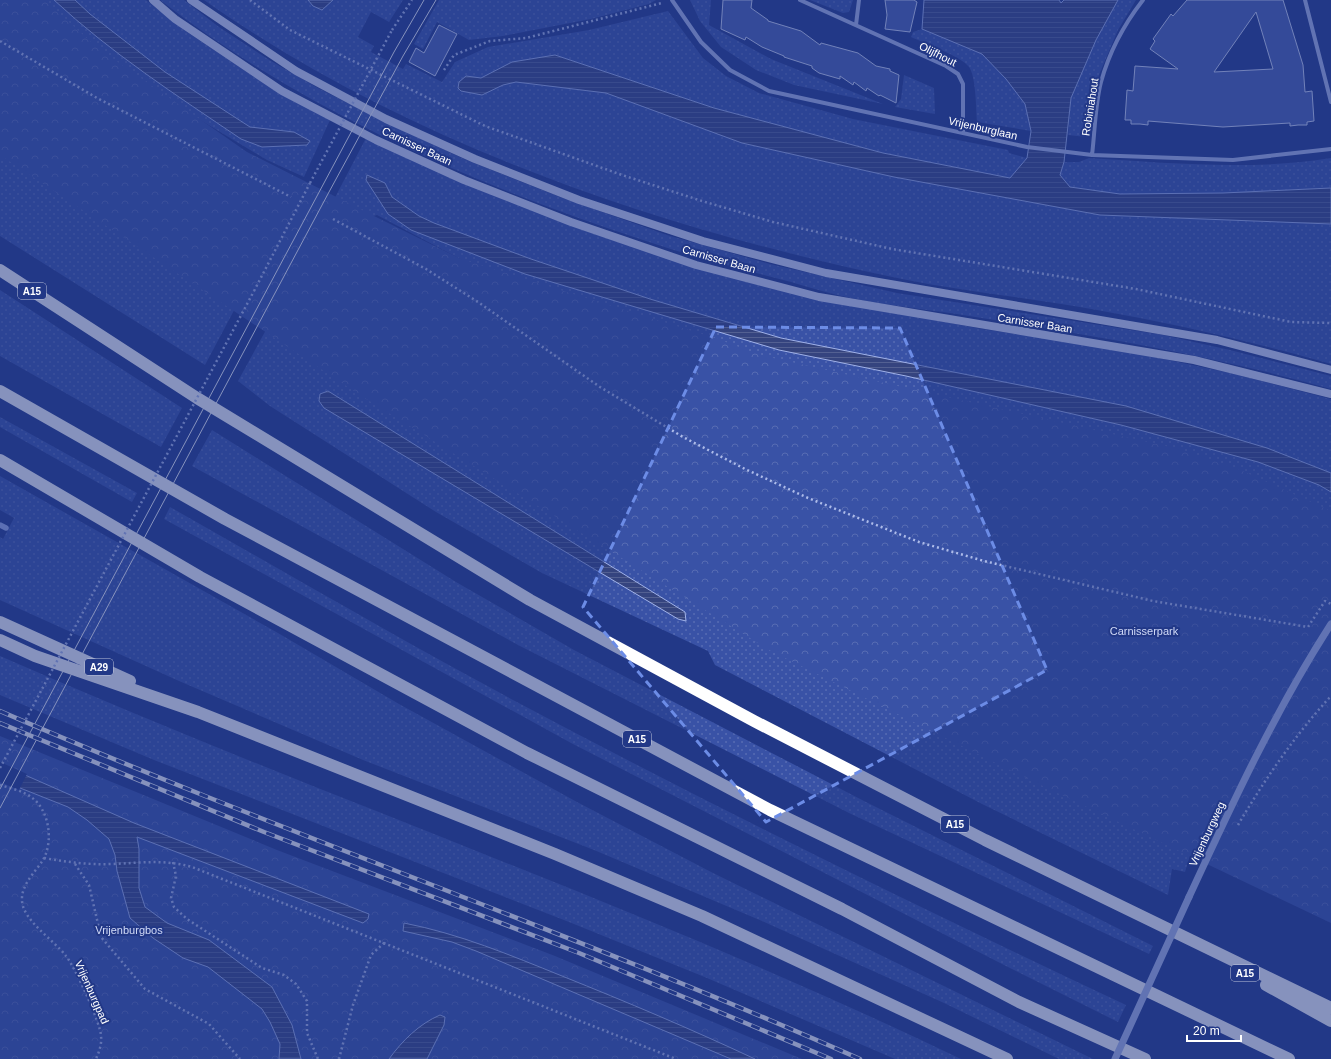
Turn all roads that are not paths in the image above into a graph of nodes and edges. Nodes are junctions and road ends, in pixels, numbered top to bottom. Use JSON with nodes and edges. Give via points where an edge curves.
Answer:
{"nodes":[{"id":1,"x":152,"y":0,"type":"edge"},
{"id":2,"x":191,"y":0,"type":"edge"},
{"id":3,"x":672,"y":0,"type":"edge"},
{"id":4,"x":800,"y":0,"type":"edge"},
{"id":5,"x":859,"y":0,"type":"edge"},
{"id":6,"x":1143,"y":0,"type":"edge"},
{"id":7,"x":1305,"y":0,"type":"edge"},
{"id":8,"x":856,"y":25,"type":"junction"},
{"id":9,"x":1331,"y":102,"type":"edge"},
{"id":10,"x":963,"y":132,"type":"junction"},
{"id":11,"x":1331,"y":149,"type":"edge"},
{"id":12,"x":1092,"y":154,"type":"junction"},
{"id":13,"x":0,"y":270,"type":"edge"},
{"id":14,"x":1331,"y":370,"type":"edge"},
{"id":15,"x":0,"y":391,"type":"edge"},
{"id":16,"x":1331,"y":394,"type":"edge"},
{"id":17,"x":0,"y":460,"type":"edge"},
{"id":18,"x":0,"y":622,"type":"edge"},
{"id":19,"x":1331,"y":624,"type":"edge"},
{"id":20,"x":0,"y":640,"type":"edge"},
{"id":21,"x":198,"y":712,"type":"junction"},
{"id":22,"x":1158,"y":925,"type":"junction"},
{"id":23,"x":1331,"y":1008,"type":"edge"},
{"id":24,"x":1331,"y":1021,"type":"edge"},
{"id":25,"x":1007,"y":1059,"type":"edge"},
{"id":26,"x":1115,"y":1059,"type":"edge"},
{"id":27,"x":1144,"y":1059,"type":"edge"},
{"id":28,"x":1289,"y":1059,"type":"edge"}],
"edges":[{"from":1,"to":16,"type":"main road","name":"Carnisser Baan","via":[[174,19],[282,91],[376,140],[464,180],[564,220],[696,265],[819,297],[1194,360]]},
{"from":2,"to":14,"type":"main road","name":"Carnisser Baan","via":[[296,71],[386,119],[483,162],[579,200],[696,239],[826,273],[1217,340]]},
{"from":3,"to":10,"type":"street","name":"Vrijenburglaan","via":[[701,42],[730,70],[769,90]]},
{"from":4,"to":8,"type":"street","name":"Olijfhout"},
{"from":5,"to":8,"type":"street"},
{"from":6,"to":12,"type":"street","name":"Robiniahout","via":[[1117,42],[1101,82]]},
{"from":7,"to":9,"type":"street"},
{"from":8,"to":10,"type":"street","name":"Olijfhout","via":[[946,66],[958,74],[963,84]]},
{"from":10,"to":12,"type":"street","name":"Vrijenburglaan","via":[[1026,147]]},
{"from":11,"to":12,"type":"street","name":"Vrijenburglaan","via":[[1233,160]]},
{"from":13,"to":22,"type":"highway","number":"A15","via":[[224,414],[530,600],[754,721],[985,840]]},
{"from":15,"to":28,"type":"highway","number":"A15","via":[[225,519],[770,810]]},
{"from":17,"to":27,"type":"highway","via":[[200,577],[527,753],[835,906],[1019,1002]]},
{"from":18,"to":21,"type":"highway","number":"A29"},
{"from":19,"to":26,"type":"street","name":"Vrijenburgweg","bridge":true,"via":[[1269,728]]},
{"from":20,"to":21,"type":"highway","via":[[36,656]]},
{"from":21,"to":25,"type":"highway","via":[[555,854],[702,916]]},
{"from":22,"to":23,"type":"highway","number":"A15"},
{"from":22,"to":24,"type":"highway","number":"A15"}]}
